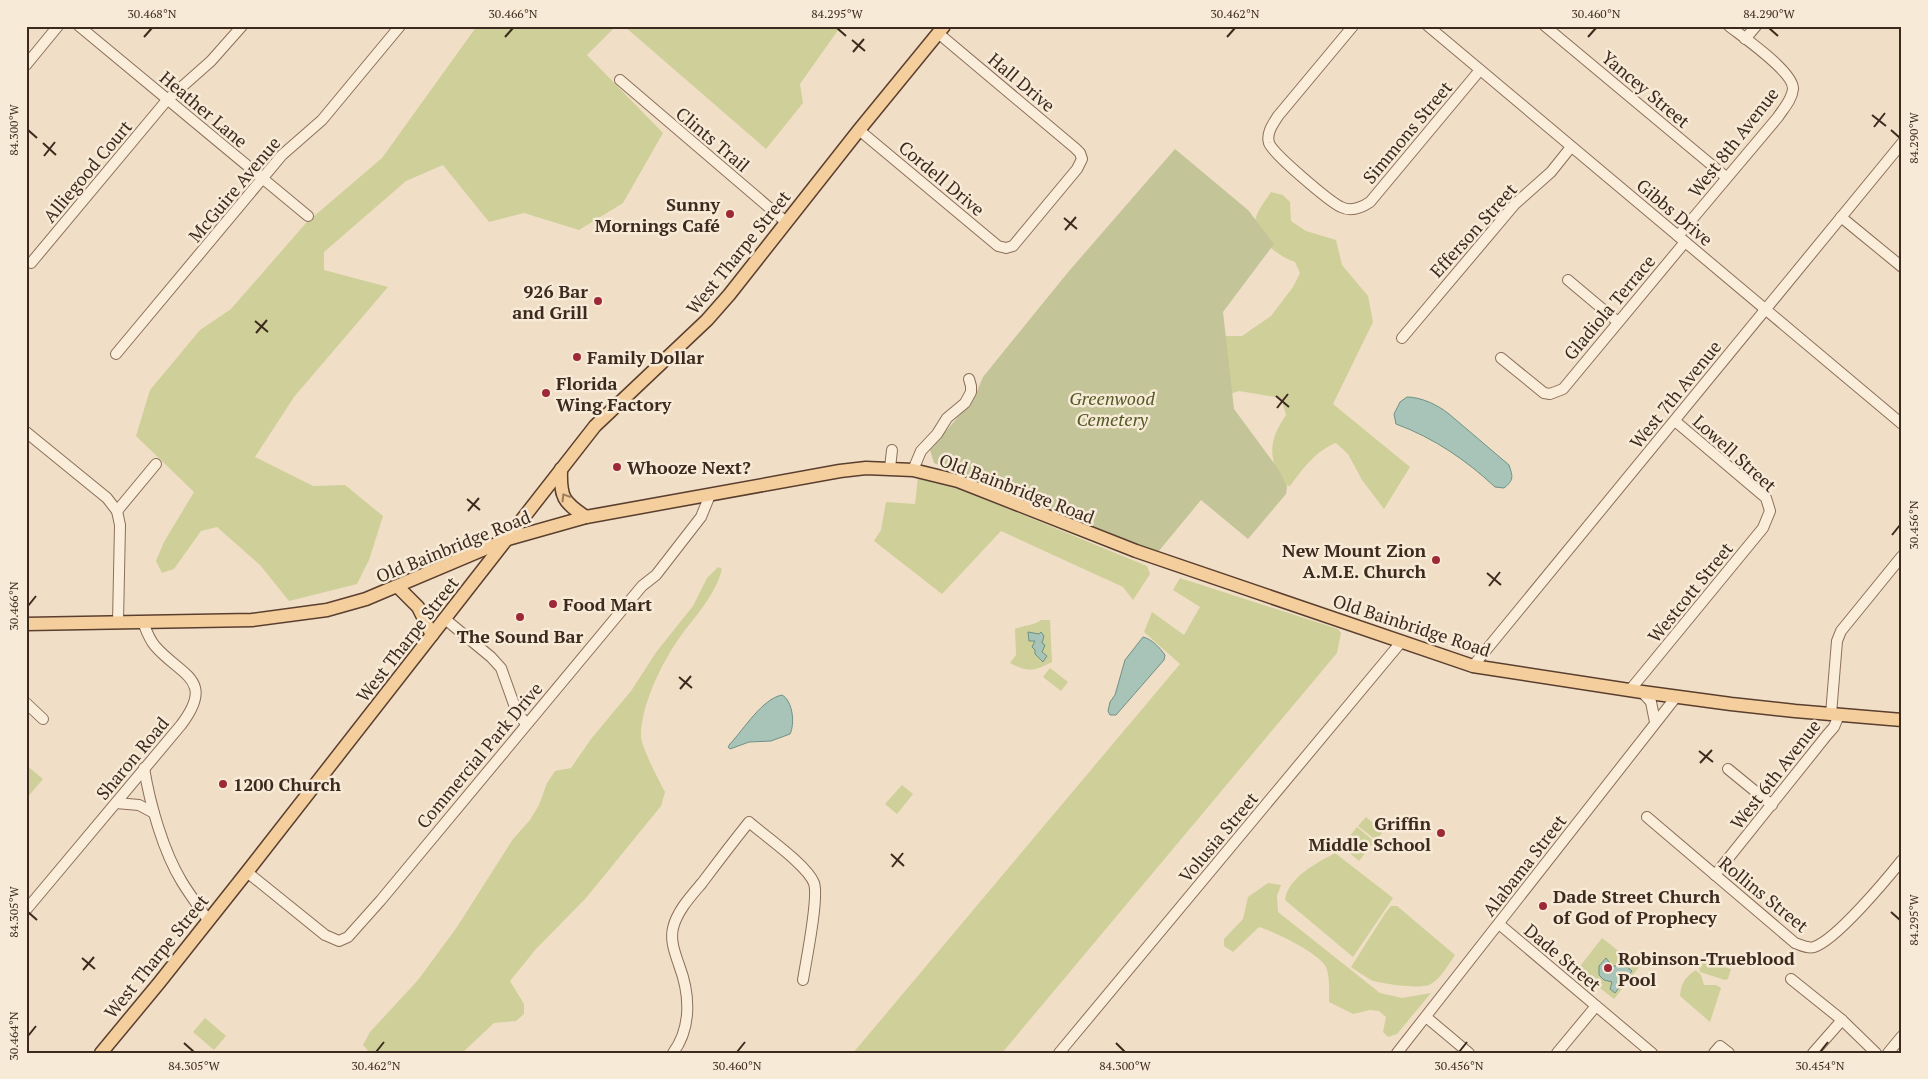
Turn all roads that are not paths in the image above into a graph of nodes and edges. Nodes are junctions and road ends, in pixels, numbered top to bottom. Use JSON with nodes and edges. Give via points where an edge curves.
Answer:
{"nodes":[{"id":1,"x":58,"y":26,"type":"edge"},
{"id":2,"x":79,"y":26,"type":"edge"},
{"id":3,"x":242,"y":26,"type":"edge"},
{"id":4,"x":400,"y":26,"type":"edge"},
{"id":5,"x":1352,"y":26,"type":"edge"},
{"id":6,"x":1428,"y":26,"type":"edge"},
{"id":7,"x":1545,"y":26,"type":"edge"},
{"id":8,"x":1730,"y":26,"type":"edge"},
{"id":9,"x":1756,"y":26,"type":"edge"},
{"id":10,"x":941,"y":30,"type":"edge"},
{"id":11,"x":1745,"y":39,"type":"junction"},
{"id":12,"x":26,"y":65,"type":"edge"},
{"id":13,"x":1480,"y":70,"type":"junction"},
{"id":14,"x":620,"y":80,"type":"dead end"},
{"id":15,"x":167,"y":100,"type":"junction"},
{"id":16,"x":858,"y":130,"type":"junction"},
{"id":17,"x":1902,"y":143,"type":"edge"},
{"id":18,"x":1572,"y":147,"type":"junction"},
{"id":19,"x":1726,"y":177,"type":"junction"},
{"id":20,"x":263,"y":178,"type":"junction"},
{"id":21,"x":308,"y":216,"type":"dead end"},
{"id":22,"x":1841,"y":217,"type":"junction"},
{"id":23,"x":786,"y":222,"type":"junction"},
{"id":24,"x":1682,"y":239,"type":"junction"},
{"id":25,"x":1006,"y":248,"type":"joint"},
{"id":26,"x":31,"y":263,"type":"dead end"},
{"id":27,"x":1902,"y":267,"type":"edge"},
{"id":28,"x":1568,"y":280,"type":"dead end"},
{"id":29,"x":1766,"y":309,"type":"junction"},
{"id":30,"x":1618,"y":322,"type":"junction"},
{"id":31,"x":1402,"y":338,"type":"dead end"},
{"id":32,"x":116,"y":354,"type":"dead end"},
{"id":33,"x":1501,"y":358,"type":"dead end"},
{"id":34,"x":968,"y":379,"type":"dead end"},
{"id":35,"x":1675,"y":421,"type":"junction"},
{"id":36,"x":1902,"y":424,"type":"edge"},
{"id":37,"x":26,"y":432,"type":"edge"},
{"id":38,"x":892,"y":450,"type":"dead end"},
{"id":39,"x":156,"y":464,"type":"dead end"},
{"id":40,"x":890,"y":468,"type":"junction"},
{"id":41,"x":561,"y":469,"type":"junction"},
{"id":42,"x":913,"y":470,"type":"junction"},
{"id":43,"x":710,"y":494,"type":"junction"},
{"id":44,"x":117,"y":511,"type":"junction"},
{"id":45,"x":1770,"y":511,"type":"joint"},
{"id":46,"x":586,"y":517,"type":"junction"},
{"id":47,"x":508,"y":539,"type":"junction"},
{"id":48,"x":1902,"y":556,"type":"edge"},
{"id":49,"x":398,"y":587,"type":"junction"},
{"id":50,"x":444,"y":619,"type":"junction"},
{"id":51,"x":118,"y":622,"type":"junction"},
{"id":52,"x":143,"y":622,"type":"junction"},
{"id":53,"x":26,"y":624,"type":"edge"},
{"id":54,"x":432,"y":635,"type":"junction"},
{"id":55,"x":1402,"y":642,"type":"junction"},
{"id":56,"x":1473,"y":666,"type":"junction"},
{"id":57,"x":1636,"y":691,"type":"junction"},
{"id":58,"x":1676,"y":697,"type":"junction"},
{"id":59,"x":26,"y":703,"type":"edge"},
{"id":60,"x":1835,"y":714,"type":"junction"},
{"id":61,"x":43,"y":719,"type":"dead end"},
{"id":62,"x":1902,"y":720,"type":"edge"},
{"id":63,"x":1655,"y":722,"type":"junction"},
{"id":64,"x":526,"y":724,"type":"junction"},
{"id":65,"x":144,"y":768,"type":"junction"},
{"id":66,"x":1728,"y":769,"type":"dead end"},
{"id":67,"x":116,"y":803,"type":"junction"},
{"id":68,"x":1772,"y":805,"type":"junction"},
{"id":69,"x":154,"y":813,"type":"junction"},
{"id":70,"x":1647,"y":817,"type":"dead end"},
{"id":71,"x":1902,"y":860,"type":"edge"},
{"id":72,"x":246,"y":872,"type":"junction"},
{"id":73,"x":1715,"y":875,"type":"junction"},
{"id":74,"x":26,"y":910,"type":"edge"},
{"id":75,"x":208,"y":920,"type":"junction"},
{"id":76,"x":1499,"y":924,"type":"junction"},
{"id":77,"x":803,"y":980,"type":"dead end"},
{"id":78,"x":1791,"y":980,"type":"dead end"},
{"id":79,"x":1596,"y":1006,"type":"junction"},
{"id":80,"x":1426,"y":1017,"type":"junction"},
{"id":81,"x":1842,"y":1020,"type":"junction"},
{"id":82,"x":1902,"y":1036,"type":"edge"},
{"id":83,"x":1717,"y":1049,"type":"edge"},
{"id":84,"x":1062,"y":1052,"type":"edge"},
{"id":85,"x":101,"y":1053,"type":"edge"},
{"id":86,"x":673,"y":1053,"type":"edge"},
{"id":87,"x":1397,"y":1053,"type":"edge"},
{"id":88,"x":1468,"y":1053,"type":"edge"},
{"id":89,"x":1557,"y":1053,"type":"edge"},
{"id":90,"x":1652,"y":1053,"type":"edge"},
{"id":91,"x":1729,"y":1053,"type":"edge"},
{"id":92,"x":1813,"y":1053,"type":"edge"},
{"id":93,"x":1876,"y":1053,"type":"edge"},
{"id":94,"x":1888,"y":1053,"type":"edge"}],
"edges":[{"from":1,"to":12,"type":"street"},
{"from":2,"to":15,"type":"street","name":"Heather Lane"},
{"from":3,"to":15,"type":"street","name":"Alliegood Court","via":[[217,55]]},
{"from":4,"to":20,"type":"street","name":"McGuire Avenue","via":[[322,120],[296,141]]},
{"from":5,"to":13,"type":"street","name":"Simmons Street","via":[[1278,116],[1269,137],[1274,150],[1341,207],[1351,210],[1370,202]]},
{"from":6,"to":13,"type":"street","name":"Gibbs Drive"},
{"from":7,"to":19,"type":"street","name":"Yancey Street"},
{"from":8,"to":11,"type":"street"},
{"from":9,"to":11,"type":"street"},
{"from":10,"to":16,"type":"main road","name":"West Tharpe Street"},
{"from":10,"to":25,"type":"street","name":"Hall Drive","via":[[1075,148],[1082,159],[1013,246]]},
{"from":11,"to":19,"type":"street","name":"West 8th Avenue","via":[[1780,68],[1793,90],[1782,111]]},
{"from":13,"to":18,"type":"street","name":"Gibbs Drive"},
{"from":14,"to":23,"type":"street","name":"Clints Trail"},
{"from":15,"to":20,"type":"street","name":"Heather Lane"},
{"from":15,"to":26,"type":"street","name":"Alliegood Court"},
{"from":16,"to":23,"type":"main road","name":"West Tharpe Street"},
{"from":16,"to":25,"type":"street","name":"Cordell Drive","via":[[998,246]]},
{"from":17,"to":22,"type":"street","name":"West 7th Avenue"},
{"from":18,"to":24,"type":"street","name":"Gibbs Drive"},
{"from":18,"to":31,"type":"street","name":"Efferson Street","via":[[1551,172],[1515,204]]},
{"from":19,"to":24,"type":"street","name":"West 8th Avenue"},
{"from":20,"to":21,"type":"street","name":"Heather Lane"},
{"from":20,"to":32,"type":"street","name":"McGuire Avenue"},
{"from":22,"to":27,"type":"street"},
{"from":22,"to":29,"type":"street","name":"West 7th Avenue"},
{"from":23,"to":41,"type":"main road","name":"West Tharpe Street","via":[[729,295],[595,426]]},
{"from":24,"to":29,"type":"street","name":"Gibbs Drive"},
{"from":24,"to":30,"type":"street","name":"Gladiola Terrace"},
{"from":28,"to":30,"type":"street"},
{"from":29,"to":35,"type":"street","name":"West 7th Avenue"},
{"from":29,"to":36,"type":"street","name":"Gibbs Drive"},
{"from":30,"to":33,"type":"street","name":"Gladiola Terrace","via":[[1558,392],[1544,393]]},
{"from":34,"to":42,"type":"street","via":[[971,392],[965,403],[947,418],[921,451]]},
{"from":35,"to":45,"type":"street","name":"Lowell Street","via":[[1766,498]]},
{"from":35,"to":56,"type":"street","name":"West 7th Avenue"},
{"from":37,"to":44,"type":"street","via":[[107,498]]},
{"from":38,"to":40,"type":"street"},
{"from":39,"to":44,"type":"street"},
{"from":40,"to":42,"type":"main road","name":"Old Bainbridge Road"},
{"from":40,"to":43,"type":"main road","name":"Old Bainbridge Road","via":[[840,471]]},
{"from":46,"to":41,"type":"main road","one_way":true,"via":[[566,502],[560,490]]},
{"from":41,"to":47,"type":"main road","name":"West Tharpe Street"},
{"from":42,"to":55,"type":"main road","name":"Old Bainbridge Road","via":[[958,481],[1127,548]]},
{"from":43,"to":46,"type":"main road","name":"Old Bainbridge Road"},
{"from":43,"to":64,"type":"street","name":"Commercial Park Drive","via":[[701,517],[656,575],[642,586]]},
{"from":44,"to":51,"type":"street","via":[[120,525]]},
{"from":45,"to":57,"type":"street","name":"Westcott Street","via":[[1764,528]]},
{"from":46,"to":47,"type":"main road","name":"Old Bainbridge Road"},
{"from":47,"to":49,"type":"main road","name":"Old Bainbridge Road"},
{"from":47,"to":50,"type":"main road","name":"West Tharpe Street"},
{"from":48,"to":60,"type":"street","name":"West 6th Avenue","via":[[1841,631]]},
{"from":49,"to":52,"type":"main road","name":"Old Bainbridge Road","via":[[327,610],[288,616],[252,620]]},
{"from":49,"to":54,"type":"main road","via":[[418,607]]},
{"from":50,"to":54,"type":"main road","name":"West Tharpe Street"},
{"from":50,"to":64,"type":"street","via":[[501,668],[516,710]]},
{"from":51,"to":52,"type":"main road","name":"Old Bainbridge Road"},
{"from":51,"to":53,"type":"main road","name":"Old Bainbridge Road"},
{"from":52,"to":65,"type":"street","name":"Sharon Road","via":[[155,646],[189,676],[196,699],[190,714]]},
{"from":54,"to":72,"type":"main road","name":"West Tharpe Street"},
{"from":55,"to":56,"type":"main road","name":"Old Bainbridge Road"},
{"from":55,"to":84,"type":"street","name":"Volusia Street"},
{"from":56,"to":57,"type":"main road","name":"Old Bainbridge Road"},
{"from":57,"to":58,"type":"main road","name":"Old Bainbridge Road"},
{"from":57,"to":63,"type":"street","via":[[1651,702]]},
{"from":58,"to":60,"type":"main road","name":"Old Bainbridge Road"},
{"from":58,"to":63,"type":"street","name":"Alabama Street"},
{"from":59,"to":61,"type":"street"},
{"from":60,"to":62,"type":"main road","name":"Old Bainbridge Road"},
{"from":60,"to":68,"type":"street","name":"West 6th Avenue","via":[[1834,727]]},
{"from":63,"to":76,"type":"street","name":"Alabama Street"},
{"from":64,"to":72,"type":"street","name":"Commercial Park Drive","via":[[381,900],[344,940],[334,940],[325,935]]},
{"from":65,"to":67,"type":"street","name":"Sharon Road"},
{"from":65,"to":69,"type":"street"},
{"from":66,"to":68,"type":"street"},
{"from":67,"to":69,"type":"street","via":[[139,805]]},
{"from":67,"to":74,"type":"street","name":"Sharon Road"},
{"from":68,"to":73,"type":"street","name":"West 6th Avenue"},
{"from":69,"to":75,"type":"street","via":[[173,866]]},
{"from":70,"to":73,"type":"street","name":"Rollins Street"},
{"from":71,"to":73,"type":"street","name":"Rollins Street","via":[[1831,936],[1809,948],[1795,943]]},
{"from":72,"to":75,"type":"main road","name":"West Tharpe Street"},
{"from":75,"to":85,"type":"main road","name":"West Tharpe Street"},
{"from":76,"to":79,"type":"street","name":"Dade Street"},
{"from":76,"to":80,"type":"street","name":"Alabama Street"},
{"from":77,"to":86,"type":"street","via":[[814,884],[802,867],[749,822],[674,924],[672,940],[683,977],[687,1007],[685,1029]]},
{"from":78,"to":81,"type":"street"},
{"from":79,"to":89,"type":"street"},
{"from":79,"to":90,"type":"street","name":"Dade Street"},
{"from":80,"to":87,"type":"street","name":"Alabama Street"},
{"from":80,"to":88,"type":"street"},
{"from":81,"to":92,"type":"street"},
{"from":81,"to":93,"type":"street"},
{"from":82,"to":94,"type":"street"},
{"from":83,"to":91,"type":"street"}]}
